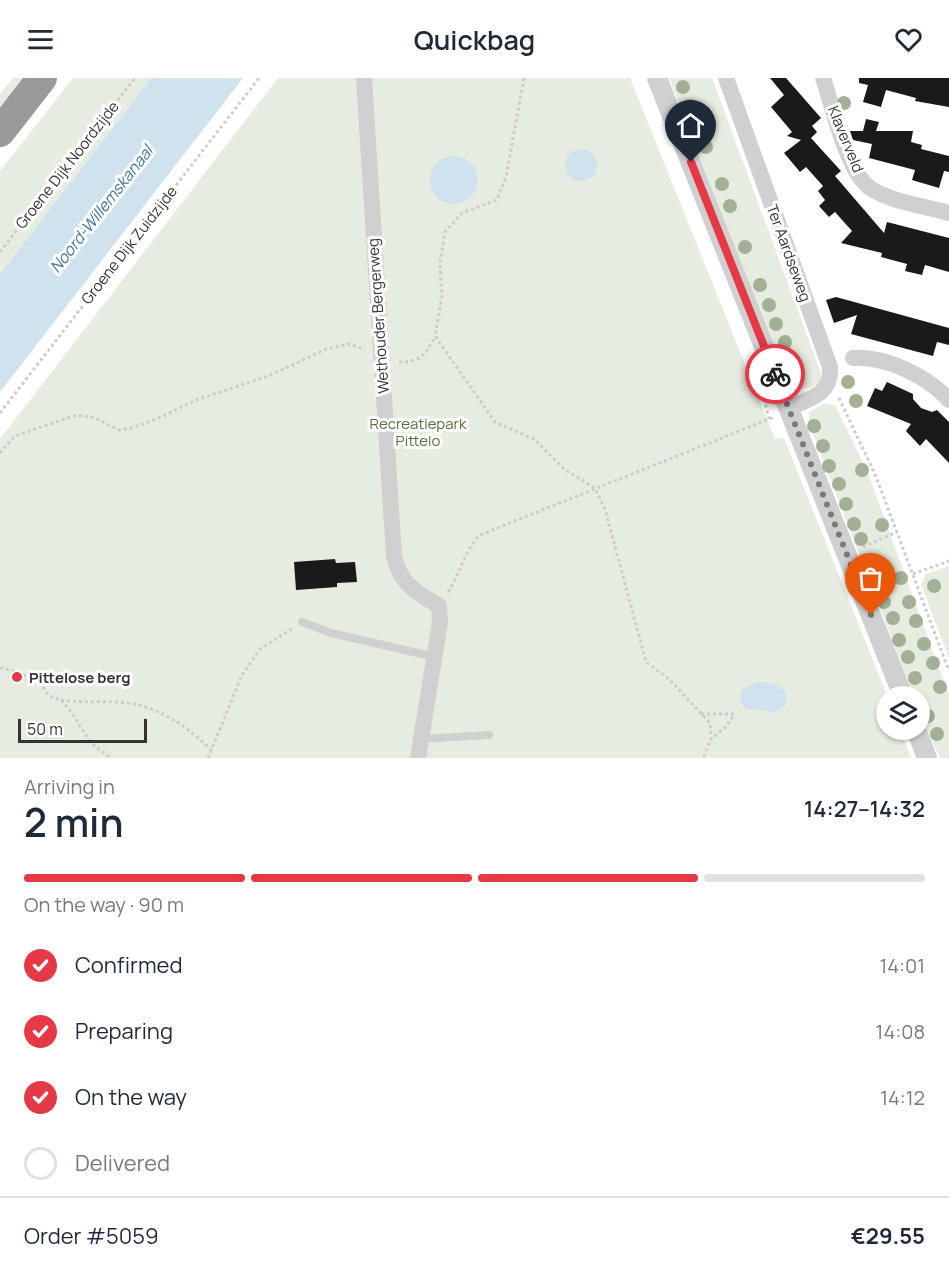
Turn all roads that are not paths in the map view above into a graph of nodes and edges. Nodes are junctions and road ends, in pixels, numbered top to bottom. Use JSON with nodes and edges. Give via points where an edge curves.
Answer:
{"nodes":[{"id":1,"x":42,"y":78,"type":"edge"},
{"id":2,"x":364,"y":78,"type":"edge"},
{"id":3,"x":657,"y":78,"type":"edge"},
{"id":4,"x":726,"y":78,"type":"edge"},
{"id":5,"x":823,"y":78,"type":"edge"},
{"id":6,"x":0,"y":132,"type":"edge"},
{"id":7,"x":949,"y":213,"type":"edge"},
{"id":8,"x":853,"y":358,"type":"dead end"},
{"id":9,"x":946,"y":389,"type":"edge"},
{"id":10,"x":789,"y":408,"type":"junction"},
{"id":11,"x":302,"y":622,"type":"road end"},
{"id":12,"x":435,"y":657,"type":"junction"},
{"id":13,"x":899,"y":686,"type":"edge"},
{"id":14,"x":489,"y":735,"type":"dead end"},
{"id":15,"x":419,"y":739,"type":"junction"},
{"id":16,"x":920,"y":740,"type":"edge"},
{"id":17,"x":418,"y":758,"type":"edge"},
{"id":18,"x":927,"y":758,"type":"edge"}],
"edges":[{"from":1,"to":6,"type":"highway"},
{"from":2,"to":12,"type":"street","name":"Wethouder Bergerweg","via":[[394,557],[400,576],[439,606]]},
{"from":3,"to":10,"type":"street"},
{"from":4,"to":10,"type":"street","name":"Ter Aardseweg","via":[[830,367],[827,386],[821,394]]},
{"from":5,"to":7,"type":"street","name":"Klaverveld","via":[[853,164],[869,187]]},
{"from":8,"to":9,"type":"street","via":[[918,374]]},
{"from":10,"to":13,"type":"street"},
{"from":11,"to":12,"type":"lane","via":[[331,633]]},
{"from":12,"to":15,"type":"street"},
{"from":14,"to":15,"type":"lane"},
{"from":15,"to":17,"type":"street"},
{"from":16,"to":18,"type":"street"}]}
